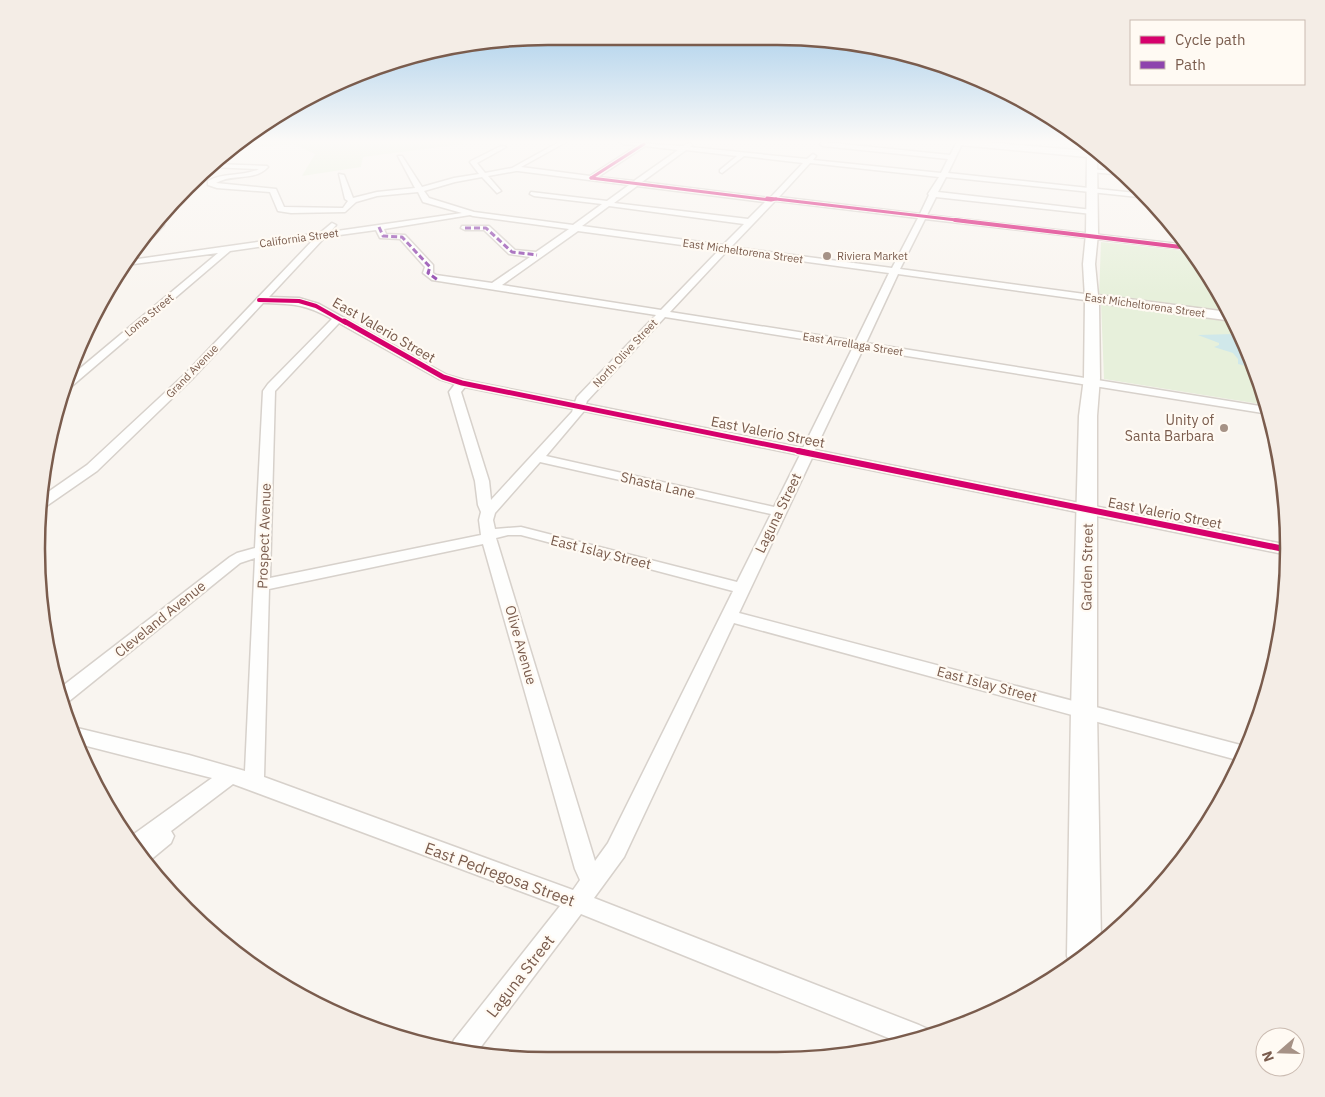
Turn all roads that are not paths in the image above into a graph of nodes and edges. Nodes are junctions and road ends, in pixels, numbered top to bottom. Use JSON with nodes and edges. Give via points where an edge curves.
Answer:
{"nodes":[{"id":1,"x":274,"y":193,"type":"edge"},
{"id":2,"x":348,"y":193,"type":"edge"},
{"id":3,"x":386,"y":193,"type":"edge"},
{"id":4,"x":422,"y":193,"type":"edge"},
{"id":5,"x":622,"y":193,"type":"edge"},
{"id":6,"x":726,"y":193,"type":"edge"},
{"id":7,"x":778,"y":193,"type":"edge"},
{"id":8,"x":1011,"y":193,"type":"edge"},
{"id":9,"x":1092,"y":193,"type":"edge"},
{"id":10,"x":1121,"y":193,"type":"edge"},
{"id":11,"x":534,"y":194,"type":"dead end"},
{"id":12,"x":932,"y":194,"type":"joint"},
{"id":13,"x":1135,"y":195,"type":"edge"},
{"id":14,"x":772,"y":199,"type":"junction"},
{"id":15,"x":353,"y":200,"type":"junction"},
{"id":16,"x":608,"y":204,"type":"junction"},
{"id":17,"x":1092,"y":212,"type":"junction"},
{"id":18,"x":473,"y":214,"type":"junction"},
{"id":19,"x":1006,"y":214,"type":"junction"},
{"id":20,"x":922,"y":216,"type":"junction"},
{"id":21,"x":750,"y":222,"type":"junction"},
{"id":22,"x":332,"y":225,"type":"dead end"},
{"id":23,"x":379,"y":227,"type":"junction"},
{"id":24,"x":464,"y":228,"type":"dead end"},
{"id":25,"x":575,"y":228,"type":"junction"},
{"id":26,"x":324,"y":234,"type":"junction"},
{"id":27,"x":1092,"y":237,"type":"junction"},
{"id":28,"x":235,"y":238,"type":"dead end"},
{"id":29,"x":1179,"y":247,"type":"edge"},
{"id":30,"x":228,"y":248,"type":"junction"},
{"id":31,"x":725,"y":248,"type":"junction"},
{"id":32,"x":537,"y":255,"type":"junction"},
{"id":33,"x":134,"y":263,"type":"edge"},
{"id":34,"x":895,"y":271,"type":"junction"},
{"id":35,"x":494,"y":286,"type":"junction"},
{"id":36,"x":1092,"y":298,"type":"junction"},
{"id":37,"x":259,"y":300,"type":"junction"},
{"id":38,"x":663,"y":314,"type":"junction"},
{"id":39,"x":1223,"y":316,"type":"edge"},
{"id":40,"x":339,"y":318,"type":"junction"},
{"id":41,"x":859,"y":345,"type":"junction"},
{"id":42,"x":75,"y":378,"type":"edge"},
{"id":43,"x":462,"y":383,"type":"junction"},
{"id":44,"x":1091,"y":383,"type":"junction"},
{"id":45,"x":579,"y":406,"type":"junction"},
{"id":46,"x":1260,"y":410,"type":"edge"},
{"id":47,"x":808,"y":452,"type":"junction"},
{"id":48,"x":538,"y":458,"type":"junction"},
{"id":49,"x":48,"y":494,"type":"edge"},
{"id":50,"x":1088,"y":510,"type":"junction"},
{"id":51,"x":488,"y":512,"type":"junction"},
{"id":52,"x":779,"y":512,"type":"junction"},
{"id":53,"x":489,"y":537,"type":"junction"},
{"id":54,"x":1280,"y":548,"type":"edge"},
{"id":55,"x":262,"y":551,"type":"junction"},
{"id":56,"x":262,"y":584,"type":"junction"},
{"id":57,"x":742,"y":588,"type":"junction"},
{"id":58,"x":729,"y":616,"type":"junction"},
{"id":59,"x":67,"y":693,"type":"edge"},
{"id":60,"x":1084,"y":710,"type":"junction"},
{"id":61,"x":82,"y":737,"type":"edge"},
{"id":62,"x":1237,"y":752,"type":"edge"},
{"id":63,"x":231,"y":775,"type":"junction"},
{"id":64,"x":254,"y":782,"type":"junction"},
{"id":65,"x":140,"y":842,"type":"edge"},
{"id":66,"x":146,"y":850,"type":"edge"},
{"id":67,"x":593,"y":881,"type":"junction"},
{"id":68,"x":577,"y":902,"type":"junction"},
{"id":69,"x":1084,"y":947,"type":"edge"},
{"id":70,"x":909,"y":1034,"type":"edge"},
{"id":71,"x":466,"y":1045,"type":"edge"}],
"edges":[{"from":1,"to":15,"type":"street","via":[[280,208],[285,210],[345,210]]},
{"from":2,"to":15,"type":"street"},
{"from":3,"to":15,"type":"street"},
{"from":4,"to":18,"type":"street","name":"East Micheltorena Street","via":[[432,203]]},
{"from":5,"to":16,"type":"street"},
{"from":6,"to":14,"type":"street"},
{"from":7,"to":14,"type":"street","name":"North Olive Street"},
{"from":8,"to":19,"type":"street"},
{"from":9,"to":17,"type":"street","name":"Garden Street"},
{"from":10,"to":13,"type":"street"},
{"from":11,"to":16,"type":"street"},
{"from":12,"to":19,"type":"street"},
{"from":12,"to":20,"type":"street","name":"Laguna Street"},
{"from":14,"to":20,"type":"street"},
{"from":14,"to":21,"type":"street","name":"North Olive Street"},
{"from":16,"to":21,"type":"street"},
{"from":16,"to":25,"type":"street"},
{"from":17,"to":19,"type":"street"},
{"from":17,"to":27,"type":"street","name":"Garden Street"},
{"from":18,"to":23,"type":"street","name":"California Street"},
{"from":18,"to":25,"type":"street","name":"East Micheltorena Street"},
{"from":19,"to":20,"type":"street"},
{"from":19,"to":27,"type":"street"},
{"from":20,"to":34,"type":"street","name":"Laguna Street"},
{"from":21,"to":31,"type":"street","name":"North Olive Street"},
{"from":22,"to":26,"type":"street","name":"Grand Avenue"},
{"from":23,"to":26,"type":"street","name":"California Street"},
{"from":23,"to":35,"type":"street","name":"East Arrellaga Street","via":[[383,236],[402,237],[430,268],[430,276],[438,280]]},
{"from":24,"to":32,"type":"street","via":[[486,228],[512,252]]},
{"from":25,"to":31,"type":"street","name":"East Micheltorena Street"},
{"from":25,"to":32,"type":"street"},
{"from":26,"to":30,"type":"street","name":"California Street"},
{"from":26,"to":37,"type":"street","name":"Grand Avenue"},
{"from":27,"to":29,"type":"street"},
{"from":27,"to":36,"type":"street","name":"Garden Street","via":[[1089,264]]},
{"from":28,"to":30,"type":"street","name":"Loma Street"},
{"from":30,"to":33,"type":"street","name":"California Street"},
{"from":30,"to":42,"type":"street","name":"Loma Street"},
{"from":31,"to":34,"type":"street","name":"East Micheltorena Street"},
{"from":31,"to":38,"type":"street","name":"North Olive Street"},
{"from":32,"to":35,"type":"street"},
{"from":34,"to":36,"type":"street","name":"East Micheltorena Street"},
{"from":34,"to":41,"type":"street","name":"Laguna Street"},
{"from":35,"to":38,"type":"street","name":"East Arrellaga Street"},
{"from":36,"to":39,"type":"street","name":"East Micheltorena Street"},
{"from":36,"to":44,"type":"street","name":"Garden Street"},
{"from":37,"to":40,"type":"street","name":"East Valerio Street","via":[[306,303]]},
{"from":37,"to":49,"type":"street","name":"Grand Avenue","via":[[188,377],[92,468]]},
{"from":38,"to":41,"type":"street","name":"East Arrellaga Street"},
{"from":38,"to":45,"type":"street","name":"North Olive Street","via":[[581,400]]},
{"from":40,"to":43,"type":"street","name":"East Valerio Street","via":[[443,377]]},
{"from":40,"to":55,"type":"street","name":"Prospect Avenue","via":[[269,391]]},
{"from":41,"to":44,"type":"street","name":"East Arrellaga Street"},
{"from":41,"to":47,"type":"street","name":"Laguna Street"},
{"from":43,"to":45,"type":"street","name":"East Valerio Street"},
{"from":43,"to":51,"type":"street","name":"Olive Avenue","via":[[455,392]]},
{"from":44,"to":46,"type":"street","name":"East Arrellaga Street"},
{"from":44,"to":50,"type":"street","name":"Garden Street"},
{"from":45,"to":47,"type":"street","name":"East Valerio Street"},
{"from":45,"to":48,"type":"street","name":"North Olive Street","via":[[578,413]]},
{"from":47,"to":50,"type":"street","name":"East Valerio Street"},
{"from":47,"to":52,"type":"street","name":"Laguna Street"},
{"from":48,"to":51,"type":"street","name":"North Olive Street"},
{"from":48,"to":52,"type":"street","name":"Shasta Lane"},
{"from":50,"to":54,"type":"street","name":"East Valerio Street"},
{"from":50,"to":60,"type":"street","name":"Garden Street"},
{"from":51,"to":53,"type":"street","name":"Olive Avenue"},
{"from":52,"to":57,"type":"street","name":"Laguna Street"},
{"from":53,"to":56,"type":"street","name":"East Islay Street"},
{"from":53,"to":57,"type":"street","name":"East Islay Street","via":[[508,531],[522,531]]},
{"from":53,"to":67,"type":"street","name":"Olive Avenue","via":[[586,869]]},
{"from":55,"to":56,"type":"street","name":"Prospect Avenue"},
{"from":55,"to":59,"type":"street","name":"Cleveland Avenue","via":[[235,560]]},
{"from":56,"to":64,"type":"street","name":"Prospect Avenue"},
{"from":57,"to":58,"type":"street","name":"Laguna Street"},
{"from":58,"to":60,"type":"street","name":"East Islay Street"},
{"from":58,"to":67,"type":"street","name":"Laguna Street","via":[[616,850]]},
{"from":60,"to":62,"type":"street","name":"East Islay Street"},
{"from":60,"to":69,"type":"street","name":"Garden Street"},
{"from":61,"to":63,"type":"street","name":"East Pedregosa Street"},
{"from":63,"to":64,"type":"street","name":"East Pedregosa Street"},
{"from":63,"to":65,"type":"street"},
{"from":63,"to":66,"type":"street"},
{"from":64,"to":68,"type":"street","name":"East Pedregosa Street"},
{"from":67,"to":68,"type":"street"},
{"from":68,"to":70,"type":"street","name":"East Pedregosa Street"},
{"from":68,"to":71,"type":"street","name":"Laguna Street"}]}
